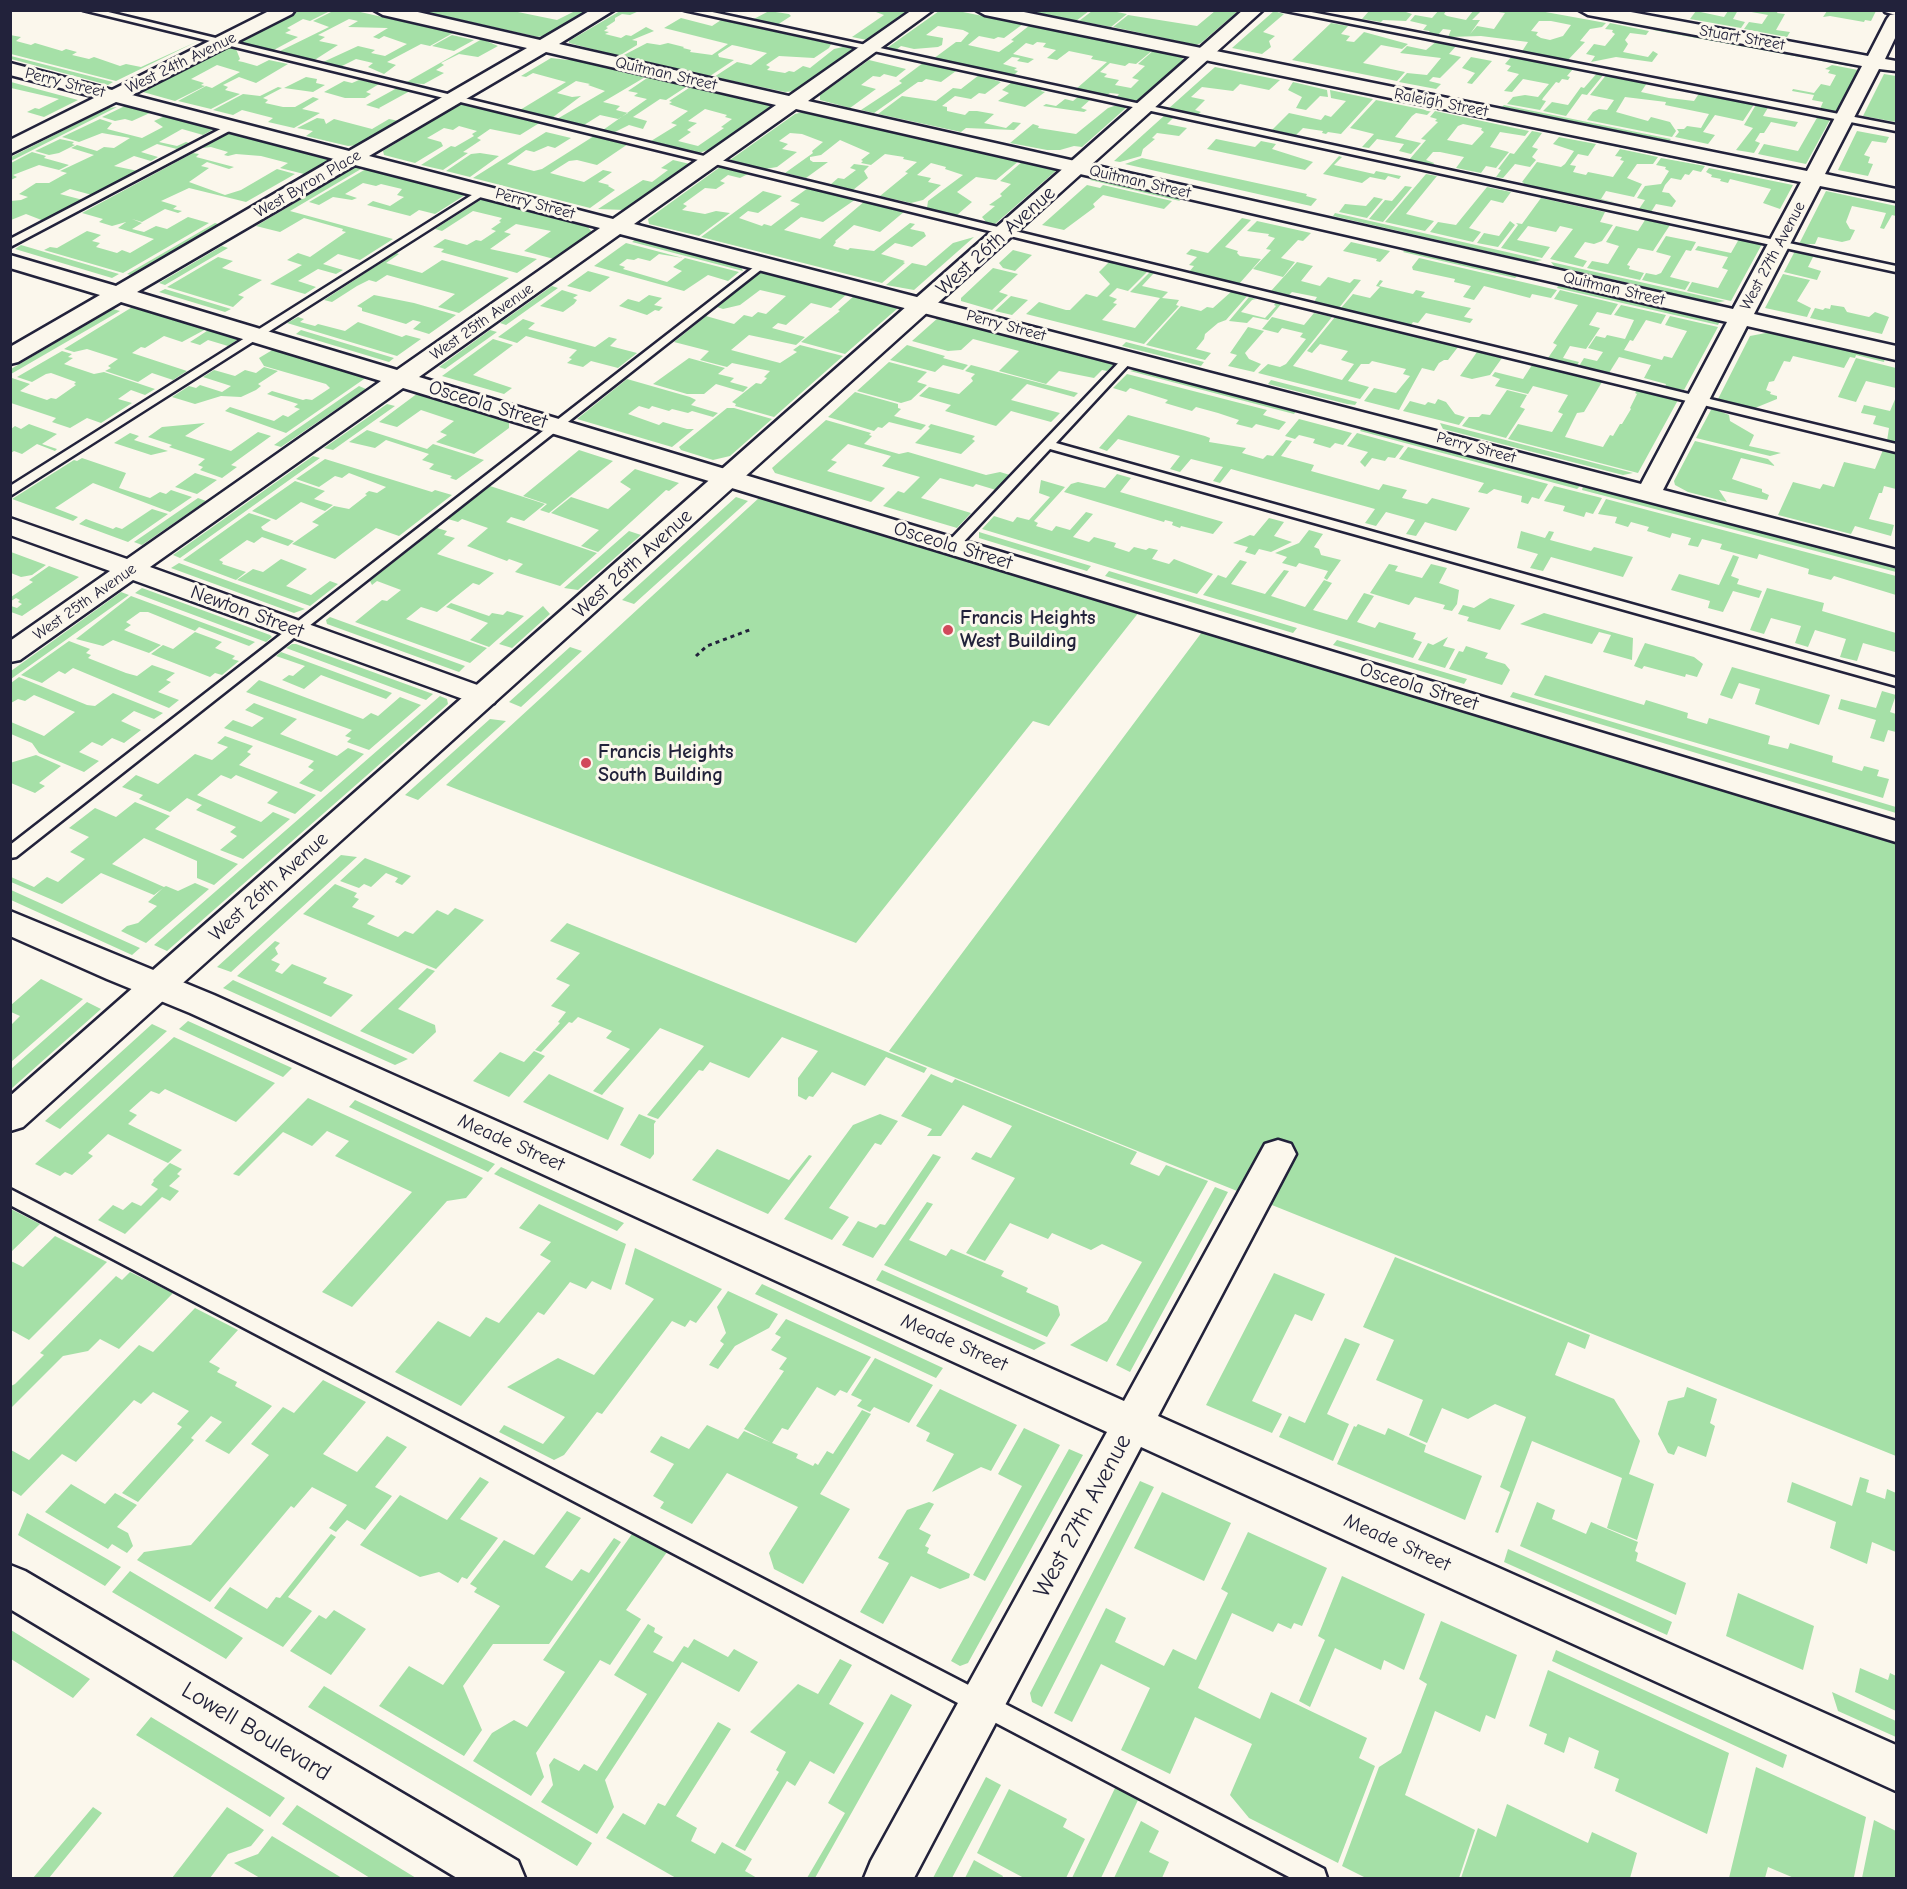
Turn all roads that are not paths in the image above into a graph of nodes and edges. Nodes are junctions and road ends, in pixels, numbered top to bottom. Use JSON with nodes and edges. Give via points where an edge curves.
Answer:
{"nodes":[{"id":1,"x":87,"y":10,"type":"edge"},
{"id":2,"x":286,"y":10,"type":"edge"},
{"id":3,"x":383,"y":10,"type":"edge"},
{"id":4,"x":605,"y":10,"type":"edge"},
{"id":5,"x":688,"y":10,"type":"edge"},
{"id":6,"x":924,"y":10,"type":"edge"},
{"id":7,"x":985,"y":10,"type":"edge"},
{"id":8,"x":1254,"y":10,"type":"edge"},
{"id":9,"x":1285,"y":10,"type":"edge"},
{"id":10,"x":1588,"y":10,"type":"edge"},
{"id":11,"x":1888,"y":10,"type":"edge"},
{"id":12,"x":1896,"y":12,"type":"edge"},
{"id":13,"x":1896,"y":19,"type":"edge"},
{"id":14,"x":221,"y":43,"type":"junction"},
{"id":15,"x":543,"y":47,"type":"junction"},
{"id":16,"x":869,"y":49,"type":"junction"},
{"id":17,"x":1204,"y":55,"type":"junction"},
{"id":18,"x":1874,"y":62,"type":"junction"},
{"id":19,"x":1896,"y":66,"type":"edge"},
{"id":20,"x":10,"y":69,"type":"edge"},
{"id":21,"x":115,"y":96,"type":"junction"},
{"id":22,"x":453,"y":99,"type":"junction"},
{"id":23,"x":793,"y":103,"type":"junction"},
{"id":24,"x":1144,"y":108,"type":"junction"},
{"id":25,"x":1845,"y":118,"type":"junction"},
{"id":26,"x":232,"y":126,"type":"junction"},
{"id":27,"x":1896,"y":128,"type":"edge"},
{"id":28,"x":10,"y":148,"type":"edge"},
{"id":29,"x":354,"y":157,"type":"junction"},
{"id":30,"x":710,"y":161,"type":"junction"},
{"id":31,"x":1078,"y":168,"type":"junction"},
{"id":32,"x":1814,"y":178,"type":"junction"},
{"id":33,"x":483,"y":191,"type":"junction"},
{"id":34,"x":1896,"y":195,"type":"edge"},
{"id":35,"x":619,"y":226,"type":"junction"},
{"id":36,"x":1005,"y":233,"type":"junction"},
{"id":37,"x":10,"y":244,"type":"edge"},
{"id":38,"x":1779,"y":244,"type":"junction"},
{"id":39,"x":10,"y":261,"type":"edge"},
{"id":40,"x":763,"y":263,"type":"junction"},
{"id":41,"x":1896,"y":269,"type":"edge"},
{"id":42,"x":120,"y":294,"type":"junction"},
{"id":43,"x":925,"y":305,"type":"junction"},
{"id":44,"x":1741,"y":318,"type":"junction"},
{"id":45,"x":256,"y":335,"type":"junction"},
{"id":46,"x":1896,"y":353,"type":"edge"},
{"id":47,"x":10,"y":357,"type":"edge"},
{"id":48,"x":1129,"y":358,"type":"junction"},
{"id":49,"x":401,"y":379,"type":"junction"},
{"id":50,"x":1698,"y":400,"type":"junction"},
{"id":51,"x":555,"y":426,"type":"junction"},
{"id":52,"x":1047,"y":444,"type":"junction"},
{"id":53,"x":1896,"y":448,"type":"edge"},
{"id":54,"x":729,"y":478,"type":"junction"},
{"id":55,"x":10,"y":492,"type":"edge"},
{"id":56,"x":1649,"y":493,"type":"junction"},
{"id":57,"x":10,"y":526,"type":"edge"},
{"id":58,"x":952,"y":546,"type":"junction"},
{"id":59,"x":1896,"y":558,"type":"edge"},
{"id":60,"x":131,"y":570,"type":"junction"},
{"id":61,"x":296,"y":629,"type":"junction"},
{"id":62,"x":10,"y":654,"type":"edge"},
{"id":63,"x":1896,"y":682,"type":"edge"},
{"id":64,"x":484,"y":697,"type":"junction"},
{"id":65,"x":1896,"y":832,"type":"edge"},
{"id":66,"x":10,"y":853,"type":"edge"},
{"id":67,"x":10,"y":922,"type":"edge"},
{"id":68,"x":158,"y":986,"type":"junction"},
{"id":69,"x":10,"y":1117,"type":"edge"},
{"id":70,"x":1278,"y":1154,"type":"dead end"},
{"id":71,"x":10,"y":1196,"type":"edge"},
{"id":72,"x":1133,"y":1424,"type":"junction"},
{"id":73,"x":10,"y":1585,"type":"edge"},
{"id":74,"x":982,"y":1704,"type":"junction"},
{"id":75,"x":1896,"y":1768,"type":"edge"},
{"id":76,"x":501,"y":1878,"type":"edge"},
{"id":77,"x":888,"y":1878,"type":"edge"},
{"id":78,"x":1315,"y":1878,"type":"edge"}],
"edges":[{"from":1,"to":14,"type":"lane"},
{"from":2,"to":14,"type":"street","name":"West 24th Avenue"},
{"from":3,"to":15,"type":"street","name":"Quitman Street"},
{"from":4,"to":15,"type":"street","name":"West Byron Place"},
{"from":5,"to":16,"type":"lane"},
{"from":6,"to":16,"type":"street","name":"West 25th Avenue"},
{"from":7,"to":17,"type":"street","name":"Raleigh Street"},
{"from":8,"to":17,"type":"street","name":"West 26th Avenue"},
{"from":9,"to":25,"type":"lane"},
{"from":10,"to":18,"type":"street","name":"Stuart Street"},
{"from":11,"to":12,"type":"lane"},
{"from":13,"to":18,"type":"street","name":"West 27th Avenue"},
{"from":14,"to":21,"type":"street","name":"West 24th Avenue"},
{"from":14,"to":22,"type":"lane"},
{"from":15,"to":22,"type":"street","name":"West Byron Place"},
{"from":15,"to":23,"type":"street","name":"Quitman Street"},
{"from":16,"to":23,"type":"street","name":"West 25th Avenue"},
{"from":16,"to":24,"type":"lane"},
{"from":17,"to":24,"type":"street","name":"West 26th Avenue"},
{"from":17,"to":32,"type":"street","name":"Raleigh Street"},
{"from":18,"to":19,"type":"street","name":"Stuart Street"},
{"from":18,"to":25,"type":"street","name":"West 27th Avenue"},
{"from":20,"to":21,"type":"street","name":"Perry Street"},
{"from":21,"to":26,"type":"street","name":"Perry Street"},
{"from":21,"to":28,"type":"street","name":"West 24th Avenue"},
{"from":22,"to":29,"type":"street","name":"West Byron Place"},
{"from":22,"to":30,"type":"lane"},
{"from":23,"to":30,"type":"street","name":"West 25th Avenue"},
{"from":23,"to":31,"type":"street","name":"Quitman Street"},
{"from":24,"to":31,"type":"street","name":"West 26th Avenue"},
{"from":24,"to":38,"type":"lane"},
{"from":25,"to":27,"type":"lane"},
{"from":25,"to":32,"type":"street","name":"West 27th Avenue"},
{"from":26,"to":29,"type":"street","name":"Perry Street"},
{"from":26,"to":37,"type":"lane"},
{"from":29,"to":33,"type":"street","name":"Perry Street"},
{"from":29,"to":42,"type":"street","name":"West Byron Place"},
{"from":30,"to":35,"type":"street","name":"West 25th Avenue"},
{"from":30,"to":36,"type":"lane"},
{"from":31,"to":36,"type":"street","name":"West 26th Avenue"},
{"from":31,"to":44,"type":"street","name":"Quitman Street"},
{"from":32,"to":34,"type":"street","name":"Raleigh Street"},
{"from":32,"to":38,"type":"street","name":"West 27th Avenue"},
{"from":33,"to":35,"type":"street","name":"Perry Street"},
{"from":33,"to":45,"type":"lane"},
{"from":35,"to":40,"type":"street","name":"Perry Street"},
{"from":35,"to":49,"type":"street","name":"West 25th Avenue"},
{"from":36,"to":43,"type":"street","name":"West 26th Avenue"},
{"from":36,"to":50,"type":"lane"},
{"from":38,"to":41,"type":"lane"},
{"from":38,"to":44,"type":"street","name":"West 27th Avenue"},
{"from":39,"to":42,"type":"street","name":"Osceola Street"},
{"from":40,"to":43,"type":"street","name":"Perry Street"},
{"from":40,"to":51,"type":"lane"},
{"from":42,"to":45,"type":"street","name":"Osceola Street"},
{"from":42,"to":47,"type":"street","name":"West Byron Place"},
{"from":43,"to":48,"type":"street","name":"Perry Street"},
{"from":43,"to":54,"type":"street","name":"West 26th Avenue"},
{"from":44,"to":46,"type":"street","name":"Quitman Street"},
{"from":44,"to":50,"type":"street","name":"West 27th Avenue"},
{"from":45,"to":49,"type":"street","name":"Osceola Street"},
{"from":45,"to":55,"type":"lane"},
{"from":48,"to":52,"type":"lane"},
{"from":48,"to":56,"type":"street","name":"Perry Street"},
{"from":49,"to":51,"type":"street","name":"Osceola Street"},
{"from":49,"to":60,"type":"street","name":"West 25th Avenue"},
{"from":50,"to":53,"type":"lane"},
{"from":50,"to":56,"type":"street","name":"West 27th Avenue"},
{"from":51,"to":54,"type":"street","name":"Osceola Street"},
{"from":51,"to":61,"type":"lane"},
{"from":52,"to":58,"type":"lane"},
{"from":52,"to":63,"type":"lane"},
{"from":54,"to":58,"type":"street","name":"Osceola Street"},
{"from":54,"to":64,"type":"street","name":"West 26th Avenue"},
{"from":56,"to":59,"type":"street","name":"Perry Street"},
{"from":57,"to":60,"type":"street","name":"Newton Street"},
{"from":58,"to":65,"type":"street","name":"Osceola Street"},
{"from":60,"to":61,"type":"street","name":"Newton Street"},
{"from":60,"to":62,"type":"street","name":"West 25th Avenue"},
{"from":61,"to":64,"type":"street","name":"Newton Street"},
{"from":61,"to":66,"type":"lane"},
{"from":64,"to":68,"type":"street","name":"West 26th Avenue"},
{"from":67,"to":68,"type":"street","name":"Meade Street"},
{"from":68,"to":69,"type":"street","name":"West 26th Avenue"},
{"from":68,"to":72,"type":"street","name":"Meade Street"},
{"from":70,"to":72,"type":"street","name":"West 27th Avenue"},
{"from":71,"to":74,"type":"lane"},
{"from":72,"to":74,"type":"street","name":"West 27th Avenue"},
{"from":72,"to":75,"type":"street","name":"Meade Street"},
{"from":73,"to":76,"type":"street","name":"Lowell Boulevard"},
{"from":74,"to":77,"type":"street","name":"West 27th Avenue"},
{"from":74,"to":78,"type":"lane"}]}
